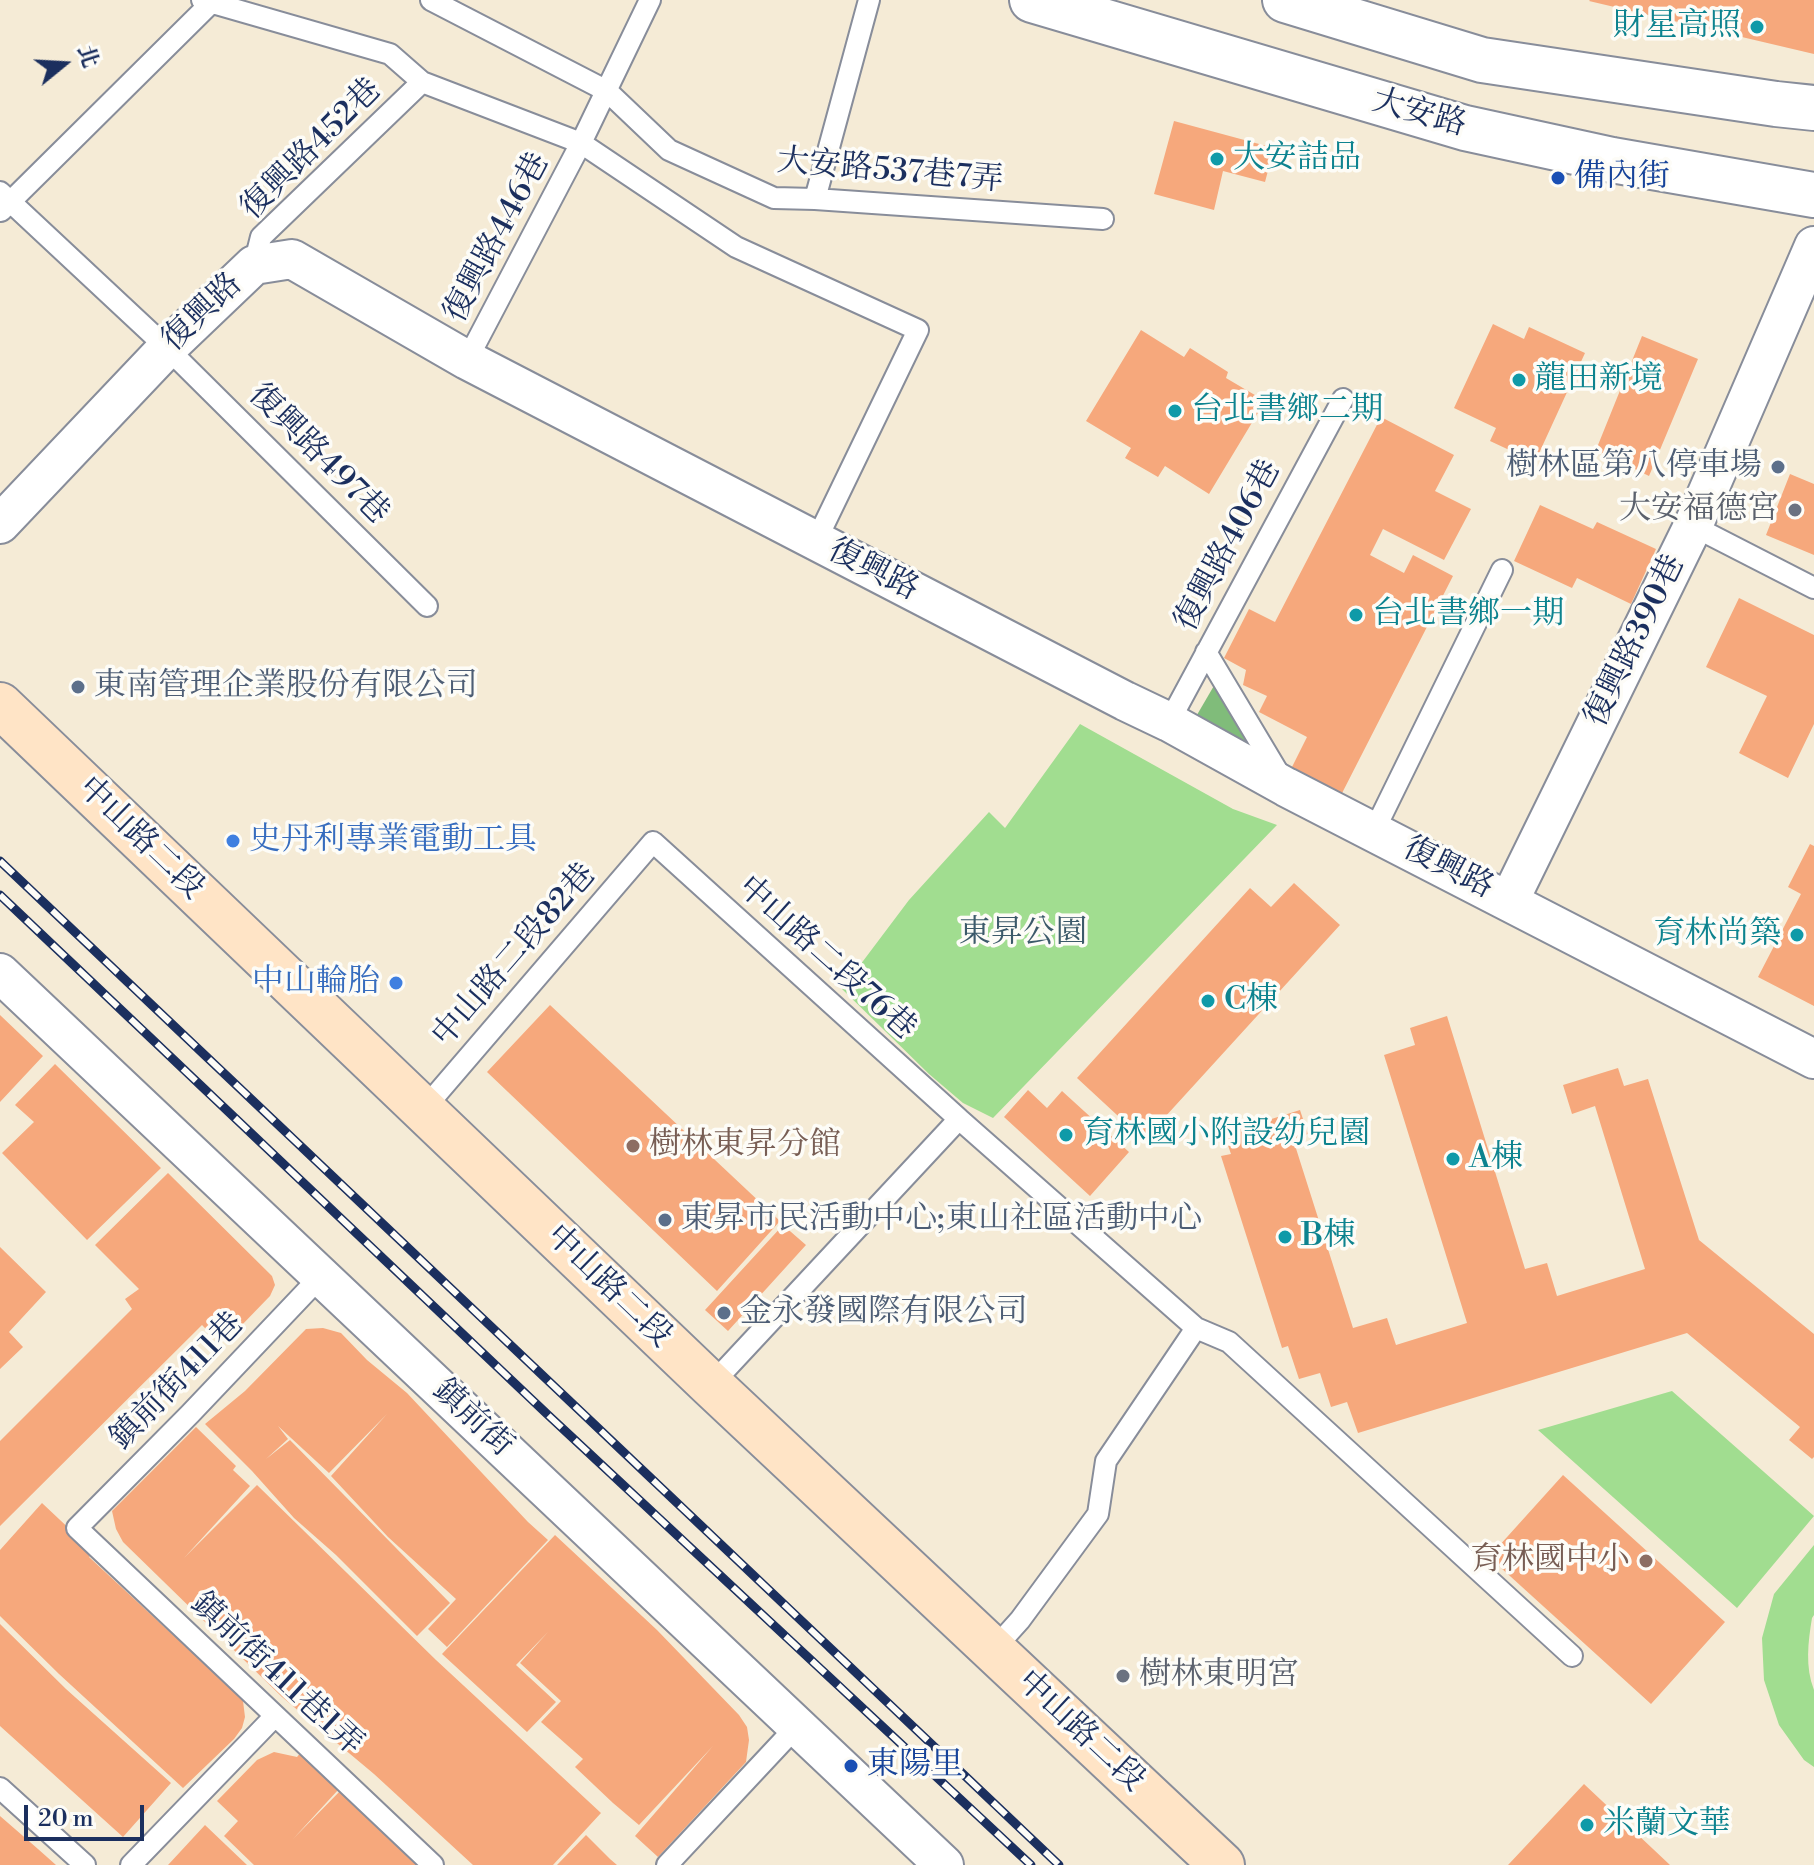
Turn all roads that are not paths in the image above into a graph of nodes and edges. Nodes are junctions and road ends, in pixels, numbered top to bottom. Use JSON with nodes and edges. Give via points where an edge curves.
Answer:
{"nodes":[{"id":1,"x":431,"y":0,"type":"edge"},
{"id":2,"x":650,"y":0,"type":"edge"},
{"id":3,"x":869,"y":0,"type":"edge"},
{"id":4,"x":1032,"y":0,"type":"edge"},
{"id":5,"x":1285,"y":0,"type":"edge"},
{"id":6,"x":206,"y":1,"type":"edge"},
{"id":7,"x":422,"y":82,"type":"junction"},
{"id":8,"x":607,"y":91,"type":"junction"},
{"id":9,"x":1814,"y":108,"type":"edge"},
{"id":10,"x":581,"y":143,"type":"junction"},
{"id":11,"x":1814,"y":195,"type":"edge"},
{"id":12,"x":815,"y":199,"type":"junction"},
{"id":13,"x":3,"y":202,"type":"edge"},
{"id":14,"x":1103,"y":219,"type":"dead end"},
{"id":15,"x":1814,"y":246,"type":"edge"},
{"id":16,"x":254,"y":265,"type":"junction"},
{"id":17,"x":167,"y":348,"type":"junction"},
{"id":18,"x":467,"y":360,"type":"junction"},
{"id":19,"x":1343,"y":399,"type":"dead end"},
{"id":20,"x":0,"y":524,"type":"edge"},
{"id":21,"x":1693,"y":526,"type":"junction"},
{"id":22,"x":816,"y":541,"type":"junction"},
{"id":23,"x":1502,"y":570,"type":"dead end"},
{"id":24,"x":1814,"y":588,"type":"edge"},
{"id":25,"x":427,"y":606,"type":"dead end"},
{"id":26,"x":1206,"y":652,"type":"junction"},
{"id":27,"x":0,"y":705,"type":"edge"},
{"id":28,"x":1169,"y":722,"type":"junction"},
{"id":29,"x":1286,"y":787,"type":"junction"},
{"id":30,"x":1374,"y":831,"type":"junction"},
{"id":31,"x":653,"y":842,"type":"joint"},
{"id":32,"x":1509,"y":901,"type":"junction"},
{"id":33,"x":0,"y":973,"type":"edge"},
{"id":34,"x":1814,"y":1059,"type":"edge"},
{"id":35,"x":423,"y":1110,"type":"junction"},
{"id":36,"x":959,"y":1119,"type":"junction"},
{"id":37,"x":321,"y":1276,"type":"junction"},
{"id":38,"x":1196,"y":1328,"type":"junction"},
{"id":39,"x":711,"y":1385,"type":"junction"},
{"id":40,"x":77,"y":1528,"type":"joint"},
{"id":41,"x":993,"y":1650,"type":"junction"},
{"id":42,"x":1572,"y":1656,"type":"dead end"},
{"id":43,"x":275,"y":1716,"type":"junction"},
{"id":44,"x":797,"y":1726,"type":"junction"},
{"id":45,"x":0,"y":1788,"type":"edge"},
{"id":46,"x":85,"y":1865,"type":"edge"},
{"id":47,"x":131,"y":1865,"type":"edge"},
{"id":48,"x":433,"y":1865,"type":"edge"},
{"id":49,"x":667,"y":1865,"type":"edge"},
{"id":50,"x":944,"y":1865,"type":"edge"},
{"id":51,"x":1222,"y":1865,"type":"edge"}],
"edges":[{"from":1,"to":8,"type":"lane","name":"大安路537巷7弄"},
{"from":2,"to":8,"type":"lane","name":"復興路446巷"},
{"from":3,"to":12,"type":"lane"},
{"from":4,"to":11,"type":"street","name":"大安路","via":[[1465,128]]},
{"from":5,"to":9,"type":"street","via":[[1482,60]]},
{"from":6,"to":7,"type":"lane","via":[[390,54]]},
{"from":6,"to":13,"type":"lane"},
{"from":7,"to":10,"type":"lane"},
{"from":7,"to":16,"type":"lane","name":"復興路452巷","via":[[261,237]]},
{"from":8,"to":10,"type":"lane","name":"復興路446巷"},
{"from":8,"to":12,"type":"lane","name":"大安路537巷7弄","via":[[669,150],[774,198]]},
{"from":10,"to":18,"type":"lane","name":"復興路446巷"},
{"from":10,"to":22,"type":"lane","via":[[736,247],[918,330]]},
{"from":12,"to":14,"type":"lane","name":"大安路537巷7弄"},
{"from":13,"to":17,"type":"lane","name":"復興路497巷"},
{"from":15,"to":21,"type":"street","name":"復興路390巷"},
{"from":16,"to":17,"type":"street","name":"復興路"},
{"from":16,"to":18,"type":"street","name":"復興路","via":[[292,259]]},
{"from":17,"to":20,"type":"street","name":"復興路"},
{"from":17,"to":25,"type":"lane","name":"復興路497巷"},
{"from":18,"to":22,"type":"street","name":"復興路"},
{"from":19,"to":26,"type":"lane","name":"復興路406巷"},
{"from":21,"to":24,"type":"lane"},
{"from":21,"to":32,"type":"street","name":"復興路390巷"},
{"from":22,"to":28,"type":"street","name":"復興路"},
{"from":23,"to":30,"type":"lane"},
{"from":26,"to":28,"type":"lane","name":"復興路406巷"},
{"from":26,"to":29,"type":"lane"},
{"from":27,"to":35,"type":"main road","name":"中山路二段"},
{"from":28,"to":29,"type":"street","name":"復興路"},
{"from":29,"to":30,"type":"street","name":"復興路"},
{"from":30,"to":32,"type":"street","name":"復興路"},
{"from":31,"to":35,"type":"lane","name":"中山路二段82巷"},
{"from":31,"to":36,"type":"lane","name":"中山路二段76巷"},
{"from":32,"to":34,"type":"street","name":"復興路"},
{"from":33,"to":37,"type":"street","name":"鎮前街"},
{"from":35,"to":39,"type":"main road","name":"中山路二段"},
{"from":36,"to":38,"type":"lane","name":"中山路二段76巷"},
{"from":36,"to":39,"type":"lane"},
{"from":37,"to":40,"type":"lane","name":"鎮前街411巷"},
{"from":37,"to":44,"type":"street","name":"鎮前街"},
{"from":38,"to":41,"type":"lane","via":[[1106,1461],[1098,1514]]},
{"from":38,"to":42,"type":"lane","name":"中山路二段76巷","via":[[1229,1342]]},
{"from":39,"to":41,"type":"main road","name":"中山路二段"},
{"from":40,"to":43,"type":"lane","name":"鎮前街411巷1弄"},
{"from":41,"to":51,"type":"main road","name":"中山路二段"},
{"from":43,"to":47,"type":"lane"},
{"from":43,"to":48,"type":"lane","name":"鎮前街411巷1弄"},
{"from":44,"to":49,"type":"lane"},
{"from":44,"to":50,"type":"street","name":"鎮前街"},
{"from":45,"to":46,"type":"lane"}]}
